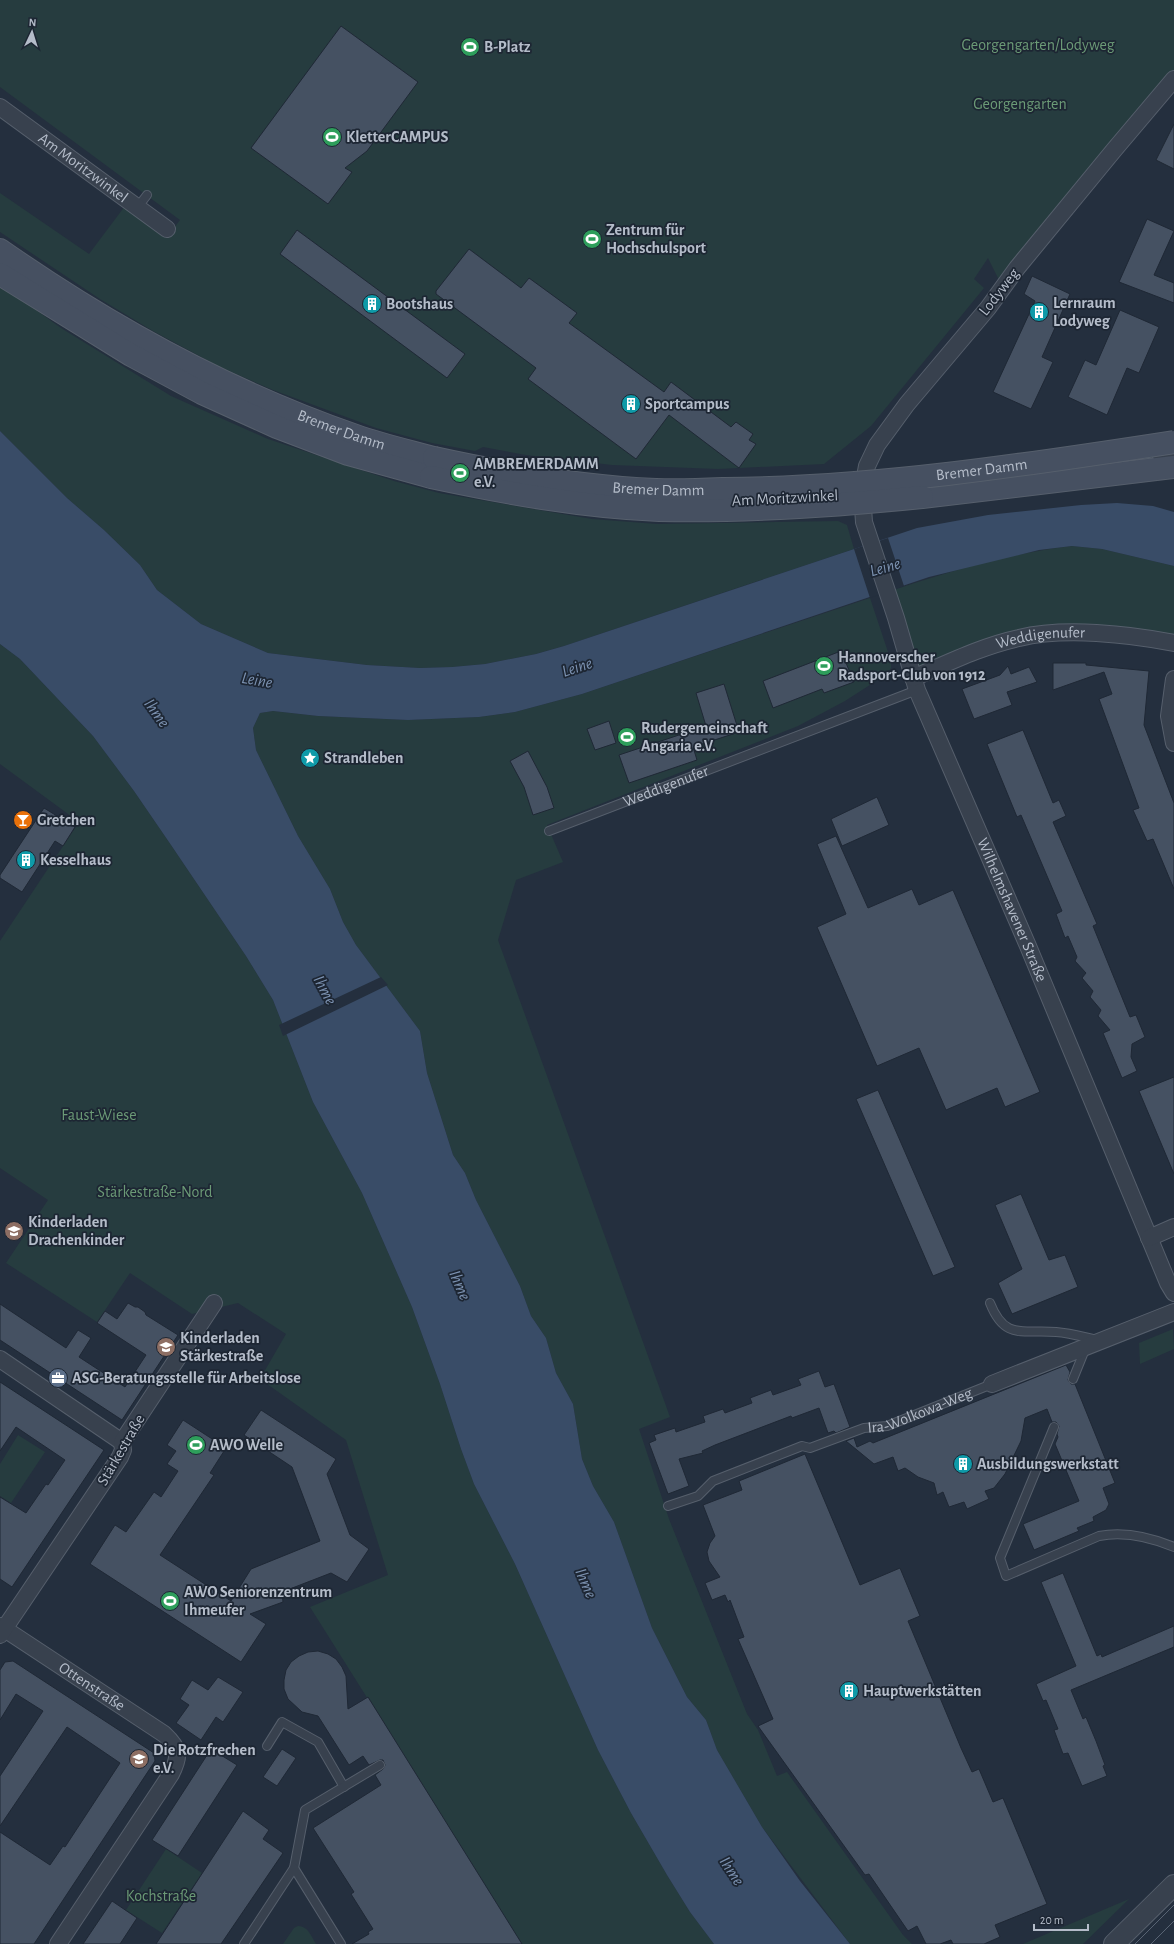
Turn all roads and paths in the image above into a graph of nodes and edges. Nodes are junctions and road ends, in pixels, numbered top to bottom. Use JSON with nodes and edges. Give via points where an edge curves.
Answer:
{"nodes":[{"id":1,"x":1174,"y":79,"type":"edge"},
{"id":2,"x":0,"y":107,"type":"edge"},
{"id":3,"x":167,"y":229,"type":"dead end"},
{"id":4,"x":0,"y":250,"type":"edge"},
{"id":5,"x":0,"y":274,"type":"edge"},
{"id":6,"x":1174,"y":442,"type":"edge"},
{"id":7,"x":1174,"y":453,"type":"edge"},
{"id":8,"x":1151,"y":456,"type":"dead end"},
{"id":9,"x":1073,"y":466,"type":"dead end"},
{"id":10,"x":1174,"y":467,"type":"edge"},
{"id":11,"x":437,"y":469,"type":"junction"},
{"id":12,"x":917,"y":486,"type":"dead end"},
{"id":13,"x":866,"y":492,"type":"junction"},
{"id":14,"x":864,"y":522,"type":"joint"},
{"id":15,"x":1174,"y":643,"type":"edge"},
{"id":16,"x":1174,"y":679,"type":"edge"},
{"id":17,"x":915,"y":684,"type":"junction"},
{"id":18,"x":1174,"y":743,"type":"edge"},
{"id":19,"x":549,"y":831,"type":"dead end"},
{"id":20,"x":1174,"y":1227,"type":"edge"},
{"id":21,"x":1149,"y":1238,"type":"junction"},
{"id":22,"x":1174,"y":1293,"type":"edge"},
{"id":23,"x":214,"y":1303,"type":"dead end"},
{"id":24,"x":990,"y":1303,"type":"dead end"},
{"id":25,"x":1174,"y":1312,"type":"edge"},
{"id":26,"x":1094,"y":1343,"type":"junction"},
{"id":27,"x":0,"y":1359,"type":"edge"},
{"id":28,"x":1073,"y":1379,"type":"dead end"},
{"id":29,"x":992,"y":1384,"type":"joint"},
{"id":30,"x":1054,"y":1427,"type":"dead end"},
{"id":31,"x":122,"y":1442,"type":"junction"},
{"id":32,"x":668,"y":1506,"type":"dead end"},
{"id":33,"x":1174,"y":1547,"type":"edge"},
{"id":34,"x":1,"y":1630,"type":"edge"},
{"id":35,"x":267,"y":1746,"type":"dead end"},
{"id":36,"x":380,"y":1765,"type":"dead end"},
{"id":37,"x":344,"y":1787,"type":"junction"},
{"id":38,"x":294,"y":1868,"type":"junction"},
{"id":39,"x":1174,"y":1885,"type":"edge"},
{"id":40,"x":58,"y":1944,"type":"edge"},
{"id":41,"x":244,"y":1944,"type":"edge"},
{"id":42,"x":341,"y":1944,"type":"edge"},
{"id":43,"x":1114,"y":1944,"type":"edge"}],
"edges":[{"from":1,"to":13,"type":"street","name":"Lodyweg","via":[[1017,268],[988,308],[906,404],[877,445],[868,466]]},
{"from":2,"to":3,"type":"street","name":"Am Moritzwinkel","via":[[142,201]]},
{"from":4,"to":11,"type":"main road","name":"Bremer Damm","via":[[141,339],[227,384]]},
{"from":5,"to":11,"type":"main road","name":"Bremer Damm","via":[[131,355],[202,393],[348,454]]},
{"from":6,"to":11,"type":"main road","name":"Bremer Damm","bridge":true,"via":[[920,476],[775,489],[657,490]]},
{"from":7,"to":8,"type":"lane"},
{"from":9,"to":12,"type":"lane"},
{"from":10,"to":11,"type":"main road","name":"Bremer Damm","bridge":true,"via":[[844,505],[776,509],[658,510],[536,497]]},
{"from":11,"to":13,"type":"street","name":"Am Moritzwinkel","via":[[591,495],[676,501],[790,499]]},
{"from":13,"to":14,"type":"street","name":"Lodyweg"},
{"from":14,"to":17,"type":"street","name":"Wilhelmshavener Straße"},
{"from":15,"to":17,"type":"street","name":"Weddigenufer","via":[[1145,637],[1107,634],[1064,633],[1020,637],[990,646]]},
{"from":16,"to":18,"type":"street","via":[[1169,716]]},
{"from":17,"to":19,"type":"lane","name":"Weddigenufer"},
{"from":17,"to":21,"type":"street","name":"Wilhelmshavener Straße","via":[[1031,953]]},
{"from":20,"to":21,"type":"street"},
{"from":21,"to":22,"type":"street","name":"Wilhelmshavener Straße"},
{"from":23,"to":31,"type":"street","name":"Stärkestraße","via":[[175,1352],[143,1399]]},
{"from":24,"to":26,"type":"lane","via":[[999,1322],[1015,1330],[1055,1332]]},
{"from":25,"to":26,"type":"street","name":"Ira-Wolkowa-Weg"},
{"from":26,"to":28,"type":"lane"},
{"from":26,"to":29,"type":"street","name":"Ira-Wolkowa-Weg"},
{"from":27,"to":31,"type":"street"},
{"from":29,"to":32,"type":"lane","name":"Ira-Wolkowa-Weg","via":[[887,1426],[864,1428],[810,1448],[802,1446],[713,1481],[698,1496]]},
{"from":30,"to":33,"type":"lane","via":[[1000,1558],[1006,1576],[1099,1536],[1123,1533]]},
{"from":31,"to":34,"type":"street","name":"Stärkestraße","via":[[123,1450],[120,1457]]},
{"from":34,"to":40,"type":"street","name":"Ottenstraße","via":[[164,1734],[174,1743],[178,1753],[171,1774]]},
{"from":35,"to":37,"type":"lane","via":[[282,1722],[318,1742]]},
{"from":36,"to":37,"type":"lane"},
{"from":37,"to":38,"type":"lane","via":[[305,1810]]},
{"from":38,"to":41,"type":"lane"},
{"from":38,"to":42,"type":"lane"},
{"from":39,"to":43,"type":"street"}]}
